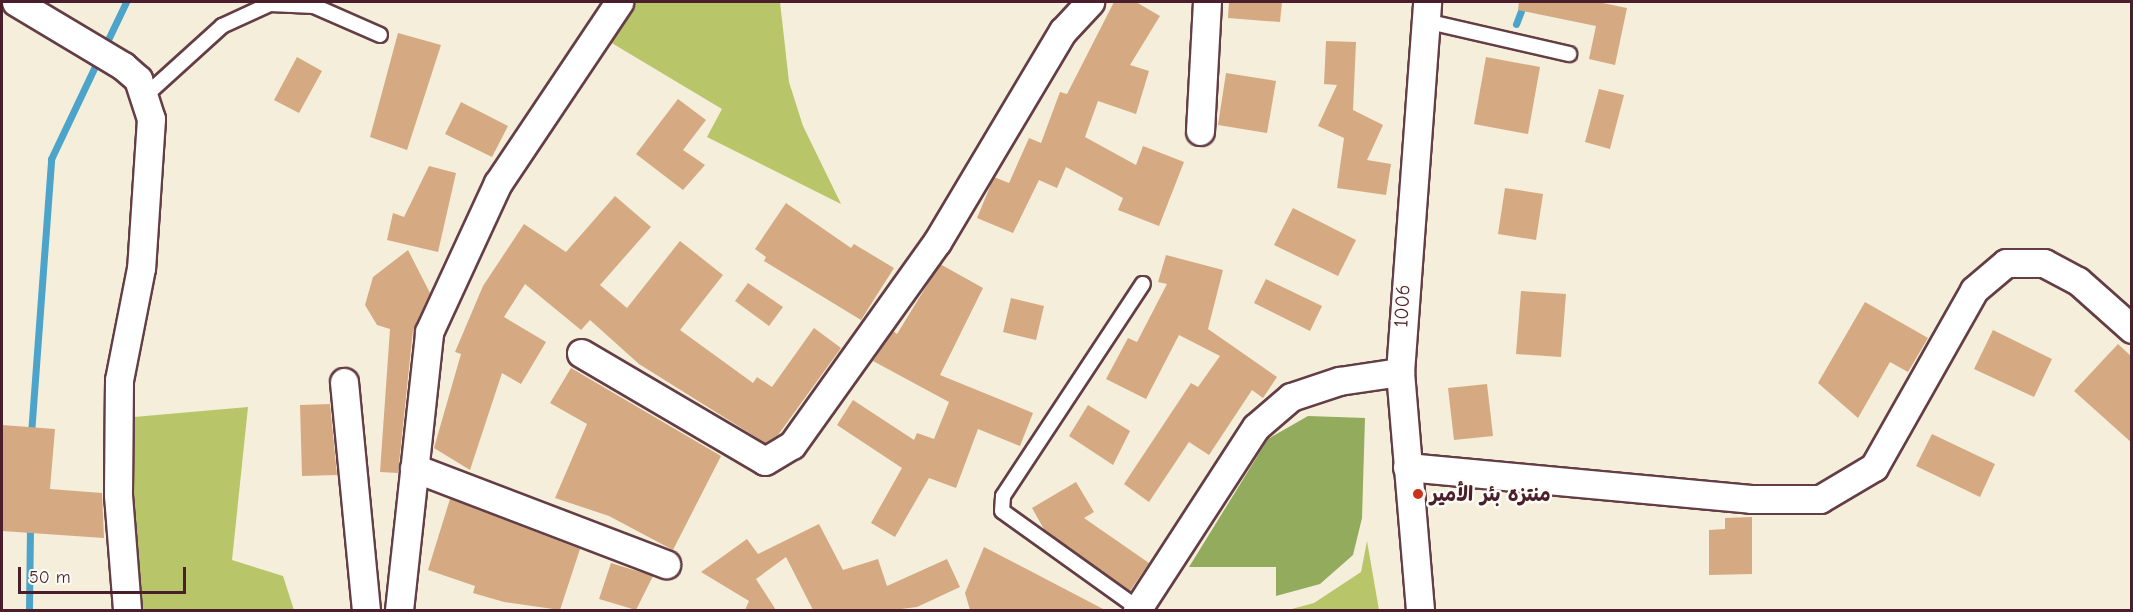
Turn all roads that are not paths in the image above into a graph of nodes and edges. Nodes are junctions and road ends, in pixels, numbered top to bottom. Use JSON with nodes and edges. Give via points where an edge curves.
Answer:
{"nodes":[{"id":1,"x":16,"y":2,"type":"edge"},
{"id":2,"x":619,"y":2,"type":"edge"},
{"id":3,"x":1089,"y":2,"type":"edge"},
{"id":4,"x":1207,"y":2,"type":"edge"},
{"id":5,"x":1426,"y":11,"type":"edge"},
{"id":6,"x":380,"y":35,"type":"dead end"},
{"id":7,"x":1569,"y":54,"type":"dead end"},
{"id":8,"x":146,"y":94,"type":"junction"},
{"id":9,"x":1200,"y":130,"type":"dead end"},
{"id":10,"x":1143,"y":284,"type":"dead end"},
{"id":11,"x":2132,"y":329,"type":"edge"},
{"id":12,"x":581,"y":353,"type":"dead end"},
{"id":13,"x":1400,"y":372,"type":"junction"},
{"id":14,"x":344,"y":382,"type":"dead end"},
{"id":15,"x":1407,"y":467,"type":"junction"},
{"id":16,"x":414,"y":468,"type":"junction"},
{"id":17,"x":666,"y":564,"type":"dead end"},
{"id":18,"x":127,"y":610,"type":"edge"},
{"id":19,"x":366,"y":610,"type":"edge"},
{"id":20,"x":399,"y":610,"type":"edge"},
{"id":21,"x":1138,"y":610,"type":"edge"},
{"id":22,"x":1420,"y":610,"type":"edge"}],
"edges":[{"from":1,"to":8,"type":"street","via":[[123,66]]},
{"from":2,"to":16,"type":"street","via":[[498,183],[429,332]]},
{"from":3,"to":12,"type":"street","via":[[1063,31],[937,242],[792,445],[765,461]]},
{"from":4,"to":9,"type":"street"},
{"from":5,"to":7,"type":"lane"},
{"from":5,"to":13,"type":"street","name":"1006"},
{"from":6,"to":8,"type":"lane","via":[[314,6],[270,4],[222,26]]},
{"from":8,"to":18,"type":"street","via":[[151,119],[141,268],[119,380],[118,495]]},
{"from":10,"to":21,"type":"lane","via":[[1003,496],[1002,511]]},
{"from":11,"to":15,"type":"street","via":[[2078,281],[2044,263],[2006,263],[1974,290],[1874,467],[1820,499],[1751,499]]},
{"from":13,"to":15,"type":"street","name":"1006"},
{"from":13,"to":21,"type":"street","via":[[1339,381],[1291,397],[1256,427]]},
{"from":14,"to":19,"type":"street"},
{"from":15,"to":22,"type":"street","name":"1006"},
{"from":16,"to":17,"type":"street"},
{"from":16,"to":20,"type":"street"}]}
